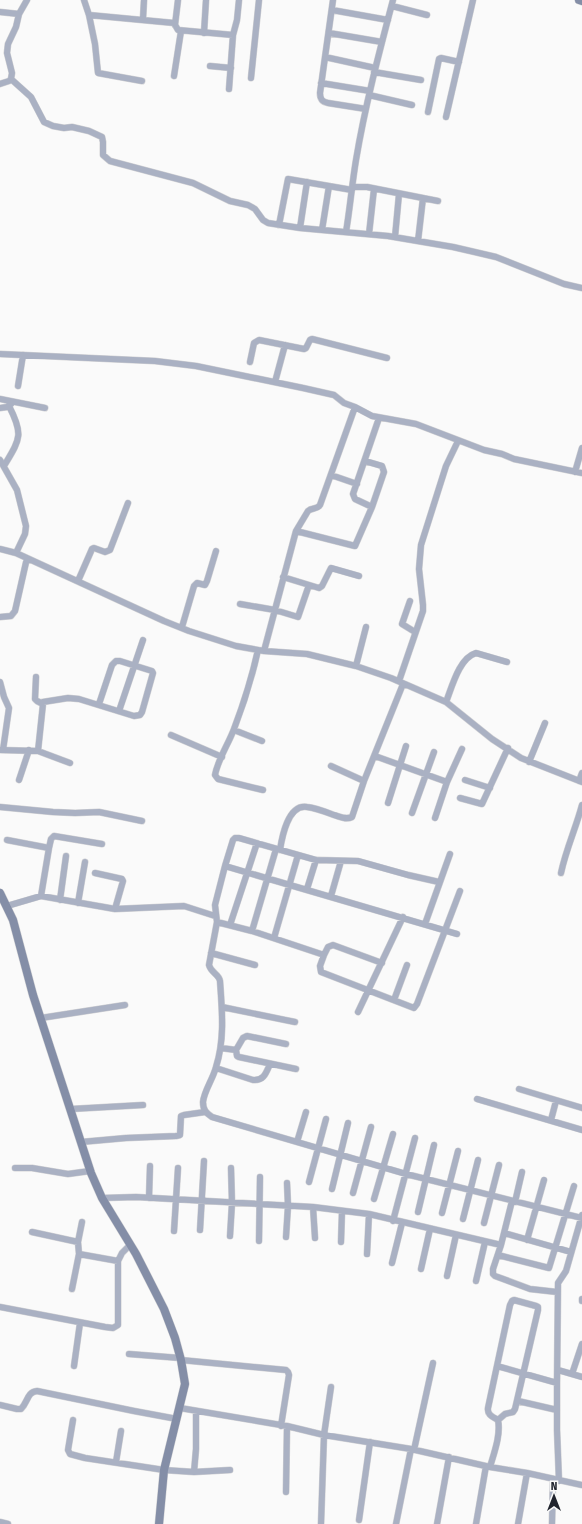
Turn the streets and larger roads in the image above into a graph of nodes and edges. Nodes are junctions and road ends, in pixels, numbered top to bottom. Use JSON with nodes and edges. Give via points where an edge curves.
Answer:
{"nodes":[{"id":1,"x":27,"y":0,"type":"edge"},
{"id":2,"x":84,"y":0,"type":"edge"},
{"id":3,"x":144,"y":0,"type":"edge"},
{"id":4,"x":178,"y":0,"type":"edge"},
{"id":5,"x":206,"y":0,"type":"edge"},
{"id":6,"x":239,"y":0,"type":"edge"},
{"id":7,"x":260,"y":0,"type":"edge"},
{"id":8,"x":333,"y":0,"type":"edge"},
{"id":9,"x":473,"y":0,"type":"edge"},
{"id":10,"x":578,"y":0,"type":"edge"},
{"id":11,"x":582,"y":1,"type":"edge"},
{"id":12,"x":392,"y":3,"type":"edge"},
{"id":13,"x":332,"y":10,"type":"junction"},
{"id":14,"x":0,"y":12,"type":"edge"},
{"id":15,"x":19,"y":14,"type":"junction"},
{"id":16,"x":89,"y":15,"type":"junction"},
{"id":17,"x":426,"y":15,"type":"dead end"},
{"id":18,"x":143,"y":19,"type":"junction"},
{"id":19,"x":388,"y":20,"type":"junction"},
{"id":20,"x":175,"y":25,"type":"junction"},
{"id":21,"x":181,"y":31,"type":"junction"},
{"id":22,"x":204,"y":33,"type":"junction"},
{"id":23,"x":328,"y":33,"type":"junction"},
{"id":24,"x":233,"y":36,"type":"junction"},
{"id":25,"x":382,"y":42,"type":"junction"},
{"id":26,"x":325,"y":57,"type":"junction"},
{"id":27,"x":459,"y":62,"type":"junction"},
{"id":28,"x":210,"y":66,"type":"dead end"},
{"id":29,"x":231,"y":68,"type":"junction"},
{"id":30,"x":375,"y":70,"type":"junction"},
{"id":31,"x":174,"y":76,"type":"dead end"},
{"id":32,"x":252,"y":78,"type":"dead end"},
{"id":33,"x":11,"y":79,"type":"junction"},
{"id":34,"x":421,"y":80,"type":"dead end"},
{"id":35,"x":142,"y":81,"type":"dead end"},
{"id":36,"x":322,"y":83,"type":"junction"},
{"id":37,"x":0,"y":84,"type":"edge"},
{"id":38,"x":229,"y":89,"type":"dead end"},
{"id":39,"x":370,"y":93,"type":"junction"},
{"id":40,"x":412,"y":105,"type":"dead end"},
{"id":41,"x":366,"y":109,"type":"junction"},
{"id":42,"x":428,"y":112,"type":"dead end"},
{"id":43,"x":446,"y":117,"type":"dead end"},
{"id":44,"x":307,"y":182,"type":"junction"},
{"id":45,"x":329,"y":186,"type":"junction"},
{"id":46,"x":353,"y":188,"type":"junction"},
{"id":47,"x":374,"y":189,"type":"junction"},
{"id":48,"x":399,"y":194,"type":"junction"},
{"id":49,"x":423,"y":198,"type":"junction"},
{"id":50,"x":438,"y":201,"type":"dead end"},
{"id":51,"x":279,"y":225,"type":"junction"},
{"id":52,"x":300,"y":228,"type":"junction"},
{"id":53,"x":322,"y":230,"type":"junction"},
{"id":54,"x":346,"y":232,"type":"junction"},
{"id":55,"x":369,"y":234,"type":"junction"},
{"id":56,"x":395,"y":237,"type":"junction"},
{"id":57,"x":418,"y":241,"type":"junction"},
{"id":58,"x":582,"y":288,"type":"edge"},
{"id":59,"x":285,"y":345,"type":"junction"},
{"id":60,"x":0,"y":354,"type":"edge"},
{"id":61,"x":23,"y":355,"type":"junction"},
{"id":62,"x":388,"y":358,"type":"dead end"},
{"id":63,"x":250,"y":362,"type":"dead end"},
{"id":64,"x":275,"y":382,"type":"junction"},
{"id":65,"x":18,"y":386,"type":"dead end"},
{"id":66,"x":0,"y":399,"type":"edge"},
{"id":67,"x":12,"y":404,"type":"junction"},
{"id":68,"x":355,"y":407,"type":"junction"},
{"id":69,"x":0,"y":408,"type":"edge"},
{"id":70,"x":45,"y":408,"type":"dead end"},
{"id":71,"x":379,"y":418,"type":"junction"},
{"id":72,"x":458,"y":441,"type":"junction"},
{"id":73,"x":582,"y":448,"type":"edge"},
{"id":74,"x":0,"y":460,"type":"edge"},
{"id":75,"x":364,"y":461,"type":"junction"},
{"id":76,"x":4,"y":466,"type":"junction"},
{"id":77,"x":575,"y":472,"type":"junction"},
{"id":78,"x":582,"y":473,"type":"edge"},
{"id":79,"x":331,"y":475,"type":"junction"},
{"id":80,"x":357,"y":484,"type":"junction"},
{"id":81,"x":128,"y":503,"type":"dead end"},
{"id":82,"x":372,"y":507,"type":"junction"},
{"id":83,"x":296,"y":531,"type":"junction"},
{"id":84,"x":0,"y":549,"type":"edge"},
{"id":85,"x":216,"y":551,"type":"dead end"},
{"id":86,"x":16,"y":553,"type":"junction"},
{"id":87,"x":27,"y":558,"type":"junction"},
{"id":88,"x":359,"y":576,"type":"dead end"},
{"id":89,"x":283,"y":577,"type":"junction"},
{"id":90,"x":78,"y":581,"type":"junction"},
{"id":91,"x":308,"y":585,"type":"junction"},
{"id":92,"x":410,"y":601,"type":"dead end"},
{"id":93,"x":240,"y":604,"type":"dead end"},
{"id":94,"x":275,"y":610,"type":"junction"},
{"id":95,"x":0,"y":617,"type":"edge"},
{"id":96,"x":182,"y":627,"type":"junction"},
{"id":97,"x":366,"y":627,"type":"dead end"},
{"id":98,"x":415,"y":632,"type":"junction"},
{"id":99,"x":143,"y":640,"type":"dead end"},
{"id":100,"x":261,"y":650,"type":"junction"},
{"id":101,"x":508,"y":662,"type":"dead end"},
{"id":102,"x":134,"y":666,"type":"junction"},
{"id":103,"x":356,"y":666,"type":"junction"},
{"id":104,"x":36,"y":677,"type":"dead end"},
{"id":105,"x":0,"y":682,"type":"edge"},
{"id":106,"x":401,"y":682,"type":"junction"},
{"id":107,"x":43,"y":702,"type":"junction"},
{"id":108,"x":446,"y":702,"type":"junction"},
{"id":109,"x":98,"y":704,"type":"junction"},
{"id":110,"x":119,"y":711,"type":"junction"},
{"id":111,"x":544,"y":723,"type":"dead end"},
{"id":112,"x":234,"y":730,"type":"junction"},
{"id":113,"x":171,"y":735,"type":"dead end"},
{"id":114,"x":262,"y":740,"type":"dead end"},
{"id":115,"x":406,"y":746,"type":"dead end"},
{"id":116,"x":508,"y":748,"type":"junction"},
{"id":117,"x":462,"y":749,"type":"dead end"},
{"id":118,"x":1,"y":750,"type":"edge"},
{"id":119,"x":29,"y":750,"type":"junction"},
{"id":120,"x":38,"y":751,"type":"junction"},
{"id":121,"x":434,"y":752,"type":"dead end"},
{"id":122,"x":375,"y":756,"type":"junction"},
{"id":123,"x":222,"y":757,"type":"junction"},
{"id":124,"x":528,"y":762,"type":"junction"},
{"id":125,"x":70,"y":763,"type":"dead end"},
{"id":126,"x":401,"y":765,"type":"junction"},
{"id":127,"x":331,"y":766,"type":"dead end"},
{"id":128,"x":582,"y":773,"type":"edge"},
{"id":129,"x":426,"y":774,"type":"junction"},
{"id":130,"x":19,"y":780,"type":"dead end"},
{"id":131,"x":465,"y":780,"type":"dead end"},
{"id":132,"x":364,"y":781,"type":"junction"},
{"id":133,"x":447,"y":782,"type":"junction"},
{"id":134,"x":581,"y":782,"type":"edge"},
{"id":135,"x":490,"y":788,"type":"junction"},
{"id":136,"x":263,"y":790,"type":"dead end"},
{"id":137,"x":460,"y":798,"type":"dead end"},
{"id":138,"x":388,"y":803,"type":"dead end"},
{"id":139,"x":582,"y":805,"type":"edge"},
{"id":140,"x":0,"y":807,"type":"edge"},
{"id":141,"x":412,"y":813,"type":"dead end"},
{"id":142,"x":434,"y":818,"type":"dead end"},
{"id":143,"x":142,"y":821,"type":"dead end"},
{"id":144,"x":7,"y":840,"type":"dead end"},
{"id":145,"x":257,"y":843,"type":"junction"},
{"id":146,"x":102,"y":844,"type":"dead end"},
{"id":147,"x":49,"y":848,"type":"junction"},
{"id":148,"x":278,"y":850,"type":"junction"},
{"id":149,"x":450,"y":854,"type":"dead end"},
{"id":150,"x":298,"y":855,"type":"junction"},
{"id":151,"x":66,"y":856,"type":"dead end"},
{"id":152,"x":316,"y":860,"type":"junction"},
{"id":153,"x":341,"y":861,"type":"junction"},
{"id":154,"x":85,"y":862,"type":"dead end"},
{"id":155,"x":225,"y":866,"type":"junction"},
{"id":156,"x":247,"y":871,"type":"junction"},
{"id":157,"x":95,"y":873,"type":"dead end"},
{"id":158,"x":561,"y":873,"type":"dead end"},
{"id":159,"x":268,"y":878,"type":"junction"},
{"id":160,"x":440,"y":882,"type":"junction"},
{"id":161,"x":290,"y":884,"type":"junction"},
{"id":162,"x":307,"y":889,"type":"junction"},
{"id":163,"x":460,"y":891,"type":"dead end"},
{"id":164,"x":0,"y":893,"type":"edge"},
{"id":165,"x":41,"y":896,"type":"junction"},
{"id":166,"x":331,"y":896,"type":"junction"},
{"id":167,"x":60,"y":900,"type":"junction"},
{"id":168,"x":78,"y":903,"type":"junction"},
{"id":169,"x":7,"y":906,"type":"junction"},
{"id":170,"x":115,"y":909,"type":"junction"},
{"id":171,"x":403,"y":918,"type":"junction"},
{"id":172,"x":216,"y":919,"type":"junction"},
{"id":173,"x":424,"y":924,"type":"junction"},
{"id":174,"x":230,"y":925,"type":"junction"},
{"id":175,"x":446,"y":930,"type":"junction"},
{"id":176,"x":252,"y":931,"type":"junction"},
{"id":177,"x":457,"y":934,"type":"dead end"},
{"id":178,"x":274,"y":938,"type":"junction"},
{"id":179,"x":211,"y":954,"type":"junction"},
{"id":180,"x":324,"y":955,"type":"junction"},
{"id":181,"x":382,"y":963,"type":"junction"},
{"id":182,"x":255,"y":965,"type":"dead end"},
{"id":183,"x":407,"y":965,"type":"dead end"},
{"id":184,"x":368,"y":990,"type":"junction"},
{"id":185,"x":394,"y":1000,"type":"junction"},
{"id":186,"x":125,"y":1005,"type":"dead end"},
{"id":187,"x":222,"y":1007,"type":"junction"},
{"id":188,"x":358,"y":1012,"type":"dead end"},
{"id":189,"x":41,"y":1018,"type":"junction"},
{"id":190,"x":295,"y":1022,"type":"dead end"},
{"id":191,"x":286,"y":1044,"type":"dead end"},
{"id":192,"x":221,"y":1048,"type":"junction"},
{"id":193,"x":236,"y":1050,"type":"junction"},
{"id":194,"x":270,"y":1064,"type":"junction"},
{"id":195,"x":216,"y":1068,"type":"junction"},
{"id":196,"x":296,"y":1069,"type":"dead end"},
{"id":197,"x":519,"y":1090,"type":"dead end"},
{"id":198,"x":477,"y":1099,"type":"dead end"},
{"id":199,"x":556,"y":1101,"type":"junction"},
{"id":200,"x":143,"y":1105,"type":"dead end"},
{"id":201,"x":582,"y":1108,"type":"edge"},
{"id":202,"x":71,"y":1109,"type":"junction"},
{"id":203,"x":205,"y":1112,"type":"junction"},
{"id":204,"x":306,"y":1112,"type":"dead end"},
{"id":205,"x":326,"y":1118,"type":"dead end"},
{"id":206,"x":551,"y":1120,"type":"junction"},
{"id":207,"x":348,"y":1123,"type":"dead end"},
{"id":208,"x":371,"y":1127,"type":"dead end"},
{"id":209,"x":582,"y":1130,"type":"edge"},
{"id":210,"x":393,"y":1134,"type":"dead end"},
{"id":211,"x":414,"y":1138,"type":"dead end"},
{"id":212,"x":81,"y":1142,"type":"junction"},
{"id":213,"x":297,"y":1142,"type":"junction"},
{"id":214,"x":434,"y":1145,"type":"dead end"},
{"id":215,"x":318,"y":1148,"type":"junction"},
{"id":216,"x":458,"y":1151,"type":"dead end"},
{"id":217,"x":340,"y":1155,"type":"junction"},
{"id":218,"x":478,"y":1160,"type":"dead end"},
{"id":219,"x":204,"y":1161,"type":"dead end"},
{"id":220,"x":362,"y":1161,"type":"junction"},
{"id":221,"x":499,"y":1165,"type":"dead end"},
{"id":222,"x":150,"y":1166,"type":"dead end"},
{"id":223,"x":14,"y":1168,"type":"dead end"},
{"id":224,"x":178,"y":1168,"type":"dead end"},
{"id":225,"x":231,"y":1168,"type":"dead end"},
{"id":226,"x":384,"y":1168,"type":"junction"},
{"id":227,"x":90,"y":1171,"type":"junction"},
{"id":228,"x":522,"y":1172,"type":"dead end"},
{"id":229,"x":406,"y":1174,"type":"junction"},
{"id":230,"x":260,"y":1176,"type":"dead end"},
{"id":231,"x":427,"y":1180,"type":"junction"},
{"id":232,"x":544,"y":1180,"type":"dead end"},
{"id":233,"x":309,"y":1182,"type":"dead end"},
{"id":234,"x":287,"y":1183,"type":"dead end"},
{"id":235,"x":449,"y":1185,"type":"junction"},
{"id":236,"x":574,"y":1186,"type":"dead end"},
{"id":237,"x":332,"y":1189,"type":"dead end"},
{"id":238,"x":470,"y":1190,"type":"junction"},
{"id":239,"x":353,"y":1193,"type":"dead end"},
{"id":240,"x":491,"y":1196,"type":"junction"},
{"id":241,"x":102,"y":1198,"type":"junction"},
{"id":242,"x":149,"y":1198,"type":"junction"},
{"id":243,"x":176,"y":1199,"type":"junction"},
{"id":244,"x":374,"y":1199,"type":"dead end"},
{"id":245,"x":202,"y":1200,"type":"junction"},
{"id":246,"x":514,"y":1201,"type":"junction"},
{"id":247,"x":232,"y":1202,"type":"junction"},
{"id":248,"x":260,"y":1204,"type":"junction"},
{"id":249,"x":288,"y":1206,"type":"junction"},
{"id":250,"x":313,"y":1207,"type":"junction"},
{"id":251,"x":537,"y":1207,"type":"junction"},
{"id":252,"x":342,"y":1211,"type":"junction"},
{"id":253,"x":418,"y":1212,"type":"dead end"},
{"id":254,"x":442,"y":1213,"type":"dead end"},
{"id":255,"x":368,"y":1214,"type":"junction"},
{"id":256,"x":565,"y":1214,"type":"junction"},
{"id":257,"x":582,"y":1217,"type":"edge"},
{"id":258,"x":463,"y":1219,"type":"dead end"},
{"id":259,"x":393,"y":1221,"type":"junction"},
{"id":260,"x":82,"y":1222,"type":"dead end"},
{"id":261,"x":402,"y":1223,"type":"junction"},
{"id":262,"x":484,"y":1223,"type":"dead end"},
{"id":263,"x":430,"y":1229,"type":"junction"},
{"id":264,"x":200,"y":1230,"type":"dead end"},
{"id":265,"x":174,"y":1231,"type":"dead end"},
{"id":266,"x":32,"y":1232,"type":"dead end"},
{"id":267,"x":504,"y":1233,"type":"junction"},
{"id":268,"x":456,"y":1235,"type":"junction"},
{"id":269,"x":230,"y":1236,"type":"dead end"},
{"id":270,"x":286,"y":1238,"type":"dead end"},
{"id":271,"x":315,"y":1238,"type":"dead end"},
{"id":272,"x":527,"y":1240,"type":"junction"},
{"id":273,"x":259,"y":1241,"type":"dead end"},
{"id":274,"x":78,"y":1242,"type":"junction"},
{"id":275,"x":341,"y":1242,"type":"dead end"},
{"id":276,"x":485,"y":1242,"type":"junction"},
{"id":277,"x":130,"y":1245,"type":"junction"},
{"id":278,"x":501,"y":1245,"type":"junction"},
{"id":279,"x":556,"y":1248,"type":"junction"},
{"id":280,"x":571,"y":1252,"type":"junction"},
{"id":281,"x":79,"y":1254,"type":"junction"},
{"id":282,"x":367,"y":1254,"type":"dead end"},
{"id":283,"x":498,"y":1255,"type":"junction"},
{"id":284,"x":118,"y":1261,"type":"junction"},
{"id":285,"x":392,"y":1263,"type":"dead end"},
{"id":286,"x":421,"y":1269,"type":"dead end"},
{"id":287,"x":447,"y":1276,"type":"dead end"},
{"id":288,"x":476,"y":1280,"type":"dead end"},
{"id":289,"x":72,"y":1289,"type":"dead end"},
{"id":290,"x":557,"y":1292,"type":"junction"},
{"id":291,"x":0,"y":1307,"type":"edge"},
{"id":292,"x":80,"y":1323,"type":"junction"},
{"id":293,"x":582,"y":1344,"type":"edge"},
{"id":294,"x":129,"y":1354,"type":"dead end"},
{"id":295,"x":181,"y":1359,"type":"junction"},
{"id":296,"x":433,"y":1363,"type":"dead end"},
{"id":297,"x":74,"y":1366,"type":"dead end"},
{"id":298,"x":498,"y":1366,"type":"junction"},
{"id":299,"x":558,"y":1370,"type":"junction"},
{"id":300,"x":524,"y":1373,"type":"junction"},
{"id":301,"x":572,"y":1374,"type":"junction"},
{"id":302,"x":582,"y":1377,"type":"edge"},
{"id":303,"x":557,"y":1383,"type":"junction"},
{"id":304,"x":331,"y":1387,"type":"dead end"},
{"id":305,"x":518,"y":1401,"type":"junction"},
{"id":306,"x":0,"y":1405,"type":"edge"},
{"id":307,"x":180,"y":1408,"type":"junction"},
{"id":308,"x":557,"y":1410,"type":"junction"},
{"id":309,"x":196,"y":1411,"type":"junction"},
{"id":310,"x":177,"y":1419,"type":"junction"},
{"id":311,"x":72,"y":1420,"type":"dead end"},
{"id":312,"x":498,"y":1420,"type":"junction"},
{"id":313,"x":284,"y":1426,"type":"junction"},
{"id":314,"x":121,"y":1431,"type":"dead end"},
{"id":315,"x":324,"y":1435,"type":"junction"},
{"id":316,"x":370,"y":1442,"type":"junction"},
{"id":317,"x":412,"y":1450,"type":"junction"},
{"id":318,"x":449,"y":1457,"type":"junction"},
{"id":319,"x":116,"y":1462,"type":"junction"},
{"id":320,"x":488,"y":1467,"type":"junction"},
{"id":321,"x":164,"y":1470,"type":"junction"},
{"id":322,"x":230,"y":1470,"type":"dead end"},
{"id":323,"x":194,"y":1472,"type":"junction"},
{"id":324,"x":527,"y":1473,"type":"junction"},
{"id":325,"x":556,"y":1480,"type":"junction"},
{"id":326,"x":582,"y":1486,"type":"edge"},
{"id":327,"x":286,"y":1492,"type":"dead end"},
{"id":328,"x":359,"y":1520,"type":"dead end"},
{"id":329,"x":0,"y":1522,"type":"edge"},
{"id":330,"x":8,"y":1524,"type":"edge"},
{"id":331,"x":159,"y":1524,"type":"edge"},
{"id":332,"x":322,"y":1524,"type":"edge"},
{"id":333,"x":396,"y":1524,"type":"edge"},
{"id":334,"x":436,"y":1524,"type":"edge"},
{"id":335,"x":476,"y":1524,"type":"edge"},
{"id":336,"x":518,"y":1524,"type":"edge"},
{"id":337,"x":552,"y":1524,"type":"edge"}],
"edges":[{"from":1,"to":15,"type":"street"},
{"from":2,"to":16,"type":"street"},
{"from":3,"to":18,"type":"street"},
{"from":4,"to":20,"type":"street"},
{"from":5,"to":22,"type":"street"},
{"from":6,"to":24,"type":"street"},
{"from":7,"to":32,"type":"street"},
{"from":8,"to":13,"type":"street"},
{"from":9,"to":27,"type":"street"},
{"from":10,"to":11,"type":"street"},
{"from":12,"to":17,"type":"street"},
{"from":12,"to":19,"type":"street"},
{"from":13,"to":19,"type":"street"},
{"from":13,"to":23,"type":"street"},
{"from":14,"to":15,"type":"street"},
{"from":15,"to":33,"type":"street","via":[[8,44]]},
{"from":16,"to":18,"type":"street"},
{"from":16,"to":35,"type":"street","via":[[98,72]]},
{"from":18,"to":20,"type":"street"},
{"from":19,"to":25,"type":"street"},
{"from":20,"to":21,"type":"street"},
{"from":21,"to":22,"type":"street"},
{"from":21,"to":31,"type":"street"},
{"from":22,"to":24,"type":"street"},
{"from":23,"to":25,"type":"street"},
{"from":23,"to":26,"type":"street"},
{"from":24,"to":29,"type":"street"},
{"from":25,"to":30,"type":"street"},
{"from":26,"to":30,"type":"street"},
{"from":26,"to":36,"type":"street"},
{"from":27,"to":42,"type":"street","via":[[439,59]]},
{"from":27,"to":43,"type":"street"},
{"from":28,"to":29,"type":"street"},
{"from":29,"to":38,"type":"street"},
{"from":30,"to":34,"type":"street"},
{"from":30,"to":39,"type":"street"},
{"from":33,"to":37,"type":"street"},
{"from":33,"to":51,"type":"street","via":[[31,97],[44,122],[53,126],[89,131],[102,137],[103,155],[110,161],[192,183],[248,205],[263,220]]},
{"from":36,"to":39,"type":"street"},
{"from":36,"to":41,"type":"street","via":[[320,97],[324,102]]},
{"from":39,"to":40,"type":"street"},
{"from":39,"to":41,"type":"street"},
{"from":41,"to":46,"type":"street"},
{"from":44,"to":45,"type":"street"},
{"from":44,"to":51,"type":"street","via":[[287,179]]},
{"from":44,"to":52,"type":"street"},
{"from":45,"to":46,"type":"street"},
{"from":45,"to":53,"type":"street"},
{"from":46,"to":47,"type":"street"},
{"from":46,"to":54,"type":"street"},
{"from":47,"to":48,"type":"street"},
{"from":47,"to":55,"type":"street"},
{"from":48,"to":49,"type":"street"},
{"from":48,"to":56,"type":"street"},
{"from":49,"to":50,"type":"street"},
{"from":49,"to":57,"type":"street"},
{"from":51,"to":52,"type":"street"},
{"from":52,"to":53,"type":"street"},
{"from":53,"to":54,"type":"street"},
{"from":54,"to":55,"type":"street"},
{"from":55,"to":56,"type":"street"},
{"from":56,"to":57,"type":"street"},
{"from":57,"to":58,"type":"street","via":[[488,255],[564,284]]},
{"from":59,"to":62,"type":"street","via":[[305,348],[312,339]]},
{"from":59,"to":63,"type":"street","via":[[257,341],[254,343]]},
{"from":59,"to":64,"type":"street"},
{"from":60,"to":61,"type":"street"},
{"from":61,"to":64,"type":"street","via":[[155,360]]},
{"from":61,"to":65,"type":"street"},
{"from":64,"to":68,"type":"street","via":[[334,396]]},
{"from":66,"to":67,"type":"street"},
{"from":67,"to":69,"type":"street"},
{"from":67,"to":70,"type":"street"},
{"from":67,"to":76,"type":"street","via":[[19,437]]},
{"from":68,"to":71,"type":"street"},
{"from":68,"to":79,"type":"street"},
{"from":71,"to":72,"type":"street","via":[[416,424]]},
{"from":71,"to":75,"type":"street"},
{"from":72,"to":77,"type":"street","via":[[529,463]]},
{"from":72,"to":98,"type":"street","via":[[446,466],[420,545],[419,569],[423,611]]},
{"from":73,"to":77,"type":"street"},
{"from":74,"to":76,"type":"street"},
{"from":75,"to":80,"type":"street"},
{"from":75,"to":82,"type":"street","via":[[382,466],[384,472]]},
{"from":76,"to":86,"type":"street","via":[[17,490],[26,526]]},
{"from":77,"to":78,"type":"street"},
{"from":79,"to":80,"type":"street"},
{"from":79,"to":83,"type":"street","via":[[320,505],[308,511]]},
{"from":80,"to":82,"type":"street","via":[[353,497]]},
{"from":81,"to":90,"type":"street","via":[[110,550],[105,552],[93,548]]},
{"from":82,"to":83,"type":"street","via":[[355,546]]},
{"from":83,"to":89,"type":"street"},
{"from":84,"to":86,"type":"street"},
{"from":85,"to":96,"type":"street","via":[[205,585],[197,583],[194,586]]},
{"from":86,"to":87,"type":"street"},
{"from":87,"to":90,"type":"street"},
{"from":87,"to":95,"type":"street","via":[[15,612],[11,616]]},
{"from":88,"to":91,"type":"street","via":[[331,568],[321,587]]},
{"from":89,"to":91,"type":"street"},
{"from":89,"to":94,"type":"street"},
{"from":90,"to":96,"type":"street"},
{"from":91,"to":94,"type":"street","via":[[298,617]]},
{"from":92,"to":98,"type":"street","via":[[402,624]]},
{"from":93,"to":94,"type":"street"},
{"from":94,"to":100,"type":"street"},
{"from":96,"to":100,"type":"street","via":[[236,646]]},
{"from":97,"to":103,"type":"street"},
{"from":98,"to":106,"type":"street"},
{"from":99,"to":102,"type":"street"},
{"from":100,"to":103,"type":"street","via":[[307,654]]},
{"from":100,"to":112,"type":"street"},
{"from":101,"to":108,"type":"street","via":[[476,653],[471,654],[462,662]]},
{"from":102,"to":109,"type":"street","via":[[120,661],[112,665]]},
{"from":102,"to":110,"type":"street"},
{"from":102,"to":110,"type":"street","via":[[153,673],[142,712],[134,716]]},
{"from":103,"to":106,"type":"street"},
{"from":104,"to":107,"type":"street","via":[[35,699]]},
{"from":105,"to":118,"type":"street","via":[[9,708]]},
{"from":106,"to":108,"type":"street"},
{"from":106,"to":122,"type":"street"},
{"from":107,"to":109,"type":"street","via":[[73,698]]},
{"from":107,"to":120,"type":"street"},
{"from":108,"to":116,"type":"street","via":[[486,735]]},
{"from":109,"to":110,"type":"street"},
{"from":111,"to":124,"type":"street"},
{"from":112,"to":114,"type":"street"},
{"from":112,"to":123,"type":"street"},
{"from":113,"to":123,"type":"street"},
{"from":115,"to":126,"type":"street"},
{"from":116,"to":124,"type":"street"},
{"from":116,"to":135,"type":"street"},
{"from":117,"to":133,"type":"street"},
{"from":118,"to":119,"type":"street"},
{"from":119,"to":120,"type":"street"},
{"from":119,"to":130,"type":"street"},
{"from":120,"to":125,"type":"street"},
{"from":121,"to":129,"type":"street"},
{"from":122,"to":126,"type":"street"},
{"from":122,"to":132,"type":"street"},
{"from":123,"to":136,"type":"street","via":[[216,773],[218,779]]},
{"from":124,"to":134,"type":"street"},
{"from":126,"to":129,"type":"street"},
{"from":126,"to":138,"type":"street"},
{"from":127,"to":132,"type":"street"},
{"from":128,"to":134,"type":"street"},
{"from":129,"to":133,"type":"street"},
{"from":129,"to":141,"type":"street"},
{"from":131,"to":135,"type":"street"},
{"from":132,"to":148,"type":"street","via":[[352,817],[346,819],[308,806],[298,808],[285,827]]},
{"from":133,"to":142,"type":"street"},
{"from":135,"to":137,"type":"street","via":[[482,804]]},
{"from":139,"to":158,"type":"street"},
{"from":140,"to":143,"type":"street","via":[[53,812],[99,812]]},
{"from":144,"to":147,"type":"street"},
{"from":145,"to":148,"type":"street"},
{"from":145,"to":155,"type":"street","via":[[235,838]]},
{"from":145,"to":156,"type":"street"},
{"from":146,"to":147,"type":"street","via":[[54,836]]},
{"from":147,"to":165,"type":"street"},
{"from":148,"to":150,"type":"street"},
{"from":148,"to":159,"type":"street"},
{"from":149,"to":160,"type":"street"},
{"from":150,"to":152,"type":"street"},
{"from":150,"to":161,"type":"street"},
{"from":151,"to":167,"type":"street"},
{"from":152,"to":153,"type":"street"},
{"from":152,"to":162,"type":"street"},
{"from":153,"to":160,"type":"street","via":[[365,863]]},
{"from":153,"to":166,"type":"street"},
{"from":154,"to":168,"type":"street"},
{"from":155,"to":156,"type":"street"},
{"from":155,"to":172,"type":"street","via":[[215,905]]},
{"from":156,"to":159,"type":"street"},
{"from":156,"to":174,"type":"street"},
{"from":157,"to":170,"type":"street","via":[[122,878]]},
{"from":159,"to":161,"type":"street"},
{"from":159,"to":176,"type":"street"},
{"from":160,"to":173,"type":"street"},
{"from":161,"to":162,"type":"street"},
{"from":161,"to":178,"type":"street"},
{"from":162,"to":166,"type":"street"},
{"from":163,"to":175,"type":"street"},
{"from":164,"to":169,"type":"street"},
{"from":165,"to":167,"type":"street"},
{"from":165,"to":169,"type":"street"},
{"from":166,"to":171,"type":"street"},
{"from":167,"to":168,"type":"street"},
{"from":168,"to":170,"type":"street"},
{"from":169,"to":189,"type":"street","via":[[14,920]]},
{"from":170,"to":172,"type":"street","via":[[184,906]]},
{"from":171,"to":173,"type":"street"},
{"from":171,"to":181,"type":"street"},
{"from":172,"to":174,"type":"street"},
{"from":172,"to":179,"type":"street"},
{"from":173,"to":175,"type":"street"},
{"from":174,"to":176,"type":"street"},
{"from":175,"to":177,"type":"street"},
{"from":175,"to":185,"type":"street","via":[[417,1004],[414,1008]]},
{"from":176,"to":178,"type":"street"},
{"from":178,"to":180,"type":"street"},
{"from":179,"to":182,"type":"street"},
{"from":179,"to":187,"type":"street","via":[[209,965],[212,972],[220,978]]},
{"from":180,"to":181,"type":"street","via":[[328,947],[333,945]]},
{"from":180,"to":184,"type":"street","via":[[320,966],[321,972]]},
{"from":181,"to":184,"type":"street"},
{"from":183,"to":185,"type":"street"},
{"from":184,"to":185,"type":"street"},
{"from":184,"to":188,"type":"street"},
{"from":186,"to":189,"type":"street"},
{"from":187,"to":190,"type":"street"},
{"from":187,"to":192,"type":"street"},
{"from":189,"to":202,"type":"street"},
{"from":191,"to":193,"type":"street","via":[[247,1036]]},
{"from":192,"to":193,"type":"street"},
{"from":192,"to":195,"type":"street"},
{"from":193,"to":194,"type":"street","via":[[238,1057]]},
{"from":194,"to":195,"type":"street","via":[[264,1077],[257,1081]]},
{"from":194,"to":196,"type":"street"},
{"from":195,"to":203,"type":"street","via":[[203,1100]]},
{"from":197,"to":199,"type":"street"},
{"from":198,"to":206,"type":"street"},
{"from":199,"to":201,"type":"street"},
{"from":199,"to":206,"type":"street"},
{"from":200,"to":202,"type":"street"},
{"from":202,"to":212,"type":"street"},
{"from":203,"to":212,"type":"street","via":[[181,1116],[180,1135],[176,1136]]},
{"from":203,"to":213,"type":"street","via":[[212,1117]]},
{"from":204,"to":213,"type":"street"},
{"from":205,"to":215,"type":"street"},
{"from":206,"to":209,"type":"street"},
{"from":207,"to":217,"type":"street"},
{"from":208,"to":220,"type":"street"},
{"from":210,"to":226,"type":"street"},
{"from":211,"to":229,"type":"street"},
{"from":212,"to":227,"type":"street"},
{"from":213,"to":215,"type":"street"},
{"from":214,"to":231,"type":"street"},
{"from":215,"to":217,"type":"street"},
{"from":215,"to":233,"type":"street"},
{"from":216,"to":235,"type":"street"},
{"from":217,"to":220,"type":"street"},
{"from":217,"to":237,"type":"street"},
{"from":218,"to":238,"type":"street"},
{"from":219,"to":245,"type":"street"},
{"from":220,"to":226,"type":"street"},
{"from":220,"to":239,"type":"street"},
{"from":221,"to":240,"type":"street"},
{"from":222,"to":242,"type":"street"},
{"from":223,"to":227,"type":"street","via":[[68,1174]]},
{"from":224,"to":243,"type":"street"},
{"from":225,"to":247,"type":"street"},
{"from":226,"to":229,"type":"street"},
{"from":226,"to":244,"type":"street"},
{"from":227,"to":241,"type":"street"},
{"from":228,"to":246,"type":"street"},
{"from":229,"to":231,"type":"street"},
{"from":229,"to":259,"type":"street"},
{"from":230,"to":248,"type":"street"},
{"from":231,"to":235,"type":"street"},
{"from":231,"to":253,"type":"street"},
{"from":232,"to":251,"type":"street"},
{"from":234,"to":249,"type":"street"},
{"from":235,"to":238,"type":"street"},
{"from":235,"to":254,"type":"street"},
{"from":236,"to":256,"type":"street"},
{"from":238,"to":240,"type":"street"},
{"from":238,"to":258,"type":"street"},
{"from":240,"to":246,"type":"street"},
{"from":240,"to":262,"type":"street"},
{"from":241,"to":242,"type":"street"},
{"from":241,"to":277,"type":"street"},
{"from":242,"to":243,"type":"street"},
{"from":243,"to":245,"type":"street"},
{"from":243,"to":265,"type":"street"},
{"from":245,"to":247,"type":"street"},
{"from":245,"to":264,"type":"street"},
{"from":246,"to":251,"type":"street"},
{"from":246,"to":267,"type":"street"},
{"from":247,"to":248,"type":"street"},
{"from":247,"to":269,"type":"street"},
{"from":248,"to":249,"type":"street"},
{"from":248,"to":273,"type":"street"},
{"from":249,"to":250,"type":"street"},
{"from":249,"to":270,"type":"street"},
{"from":250,"to":252,"type":"street"},
{"from":250,"to":271,"type":"street"},
{"from":251,"to":256,"type":"street"},
{"from":251,"to":272,"type":"street"},
{"from":252,"to":255,"type":"street"},
{"from":252,"to":275,"type":"street"},
{"from":255,"to":259,"type":"street"},
{"from":255,"to":282,"type":"street"},
{"from":256,"to":257,"type":"street"},
{"from":256,"to":279,"type":"street"},
{"from":257,"to":280,"type":"street"},
{"from":259,"to":261,"type":"street"},
{"from":260,"to":274,"type":"street"},
{"from":261,"to":263,"type":"street"},
{"from":261,"to":285,"type":"street"},
{"from":263,"to":268,"type":"street"},
{"from":263,"to":286,"type":"street"},
{"from":266,"to":274,"type":"street"},
{"from":267,"to":272,"type":"street"},
{"from":267,"to":278,"type":"street"},
{"from":268,"to":276,"type":"street"},
{"from":268,"to":287,"type":"street"},
{"from":272,"to":279,"type":"street"},
{"from":274,"to":281,"type":"street"},
{"from":276,"to":278,"type":"street"},
{"from":276,"to":288,"type":"street"},
{"from":277,"to":284,"type":"street"},
{"from":277,"to":295,"type":"street","via":[[164,1309]]},
{"from":278,"to":283,"type":"street"},
{"from":279,"to":280,"type":"street"},
{"from":279,"to":283,"type":"street","via":[[548,1268]]},
{"from":280,"to":290,"type":"street"},
{"from":281,"to":284,"type":"street"},
{"from":281,"to":289,"type":"street"},
{"from":283,"to":290,"type":"street","via":[[493,1270],[495,1276],[530,1289]]},
{"from":284,"to":292,"type":"street","via":[[118,1325],[113,1328]]},
{"from":290,"to":299,"type":"street"},
{"from":291,"to":292,"type":"street"},
{"from":292,"to":297,"type":"street"},
{"from":293,"to":301,"type":"street"},
{"from":294,"to":295,"type":"street"},
{"from":295,"to":307,"type":"street","via":[[185,1384]]},
{"from":295,"to":313,"type":"street","via":[[286,1370],[289,1375]]},
{"from":296,"to":317,"type":"street"},
{"from":298,"to":300,"type":"street"},
{"from":298,"to":300,"type":"street","via":[[512,1301],[536,1306],[538,1310]]},
{"from":298,"to":312,"type":"street","via":[[488,1412]]},
{"from":299,"to":301,"type":"street"},
{"from":299,"to":303,"type":"street"},
{"from":300,"to":303,"type":"street"},
{"from":300,"to":305,"type":"street"},
{"from":301,"to":302,"type":"street"},
{"from":303,"to":308,"type":"street"},
{"from":304,"to":315,"type":"street"},
{"from":305,"to":308,"type":"street"},
{"from":305,"to":312,"type":"street","via":[[515,1411],[505,1414]]},
{"from":306,"to":310,"type":"street","via":[[21,1409],[29,1394],[38,1392]]},
{"from":307,"to":309,"type":"street"},
{"from":307,"to":310,"type":"street"},
{"from":308,"to":325,"type":"street"},
{"from":309,"to":313,"type":"street"},
{"from":309,"to":323,"type":"street"},
{"from":310,"to":321,"type":"street"},
{"from":311,"to":319,"type":"street","via":[[68,1452],[85,1458]]},
{"from":312,"to":320,"type":"street","via":[[497,1439]]},
{"from":313,"to":315,"type":"street"},
{"from":313,"to":327,"type":"street"},
{"from":314,"to":319,"type":"street"},
{"from":315,"to":316,"type":"street"},
{"from":315,"to":332,"type":"street"},
{"from":316,"to":317,"type":"street"},
{"from":316,"to":328,"type":"street"},
{"from":317,"to":318,"type":"street"},
{"from":317,"to":333,"type":"street"},
{"from":318,"to":320,"type":"street"},
{"from":318,"to":334,"type":"street"},
{"from":319,"to":321,"type":"street"},
{"from":320,"to":324,"type":"street"},
{"from":320,"to":335,"type":"street"},
{"from":321,"to":323,"type":"street"},
{"from":321,"to":331,"type":"street"},
{"from":322,"to":323,"type":"street"},
{"from":324,"to":325,"type":"street"},
{"from":324,"to":336,"type":"street"},
{"from":325,"to":326,"type":"street"},
{"from":325,"to":337,"type":"street"},
{"from":329,"to":330,"type":"street"}]}
